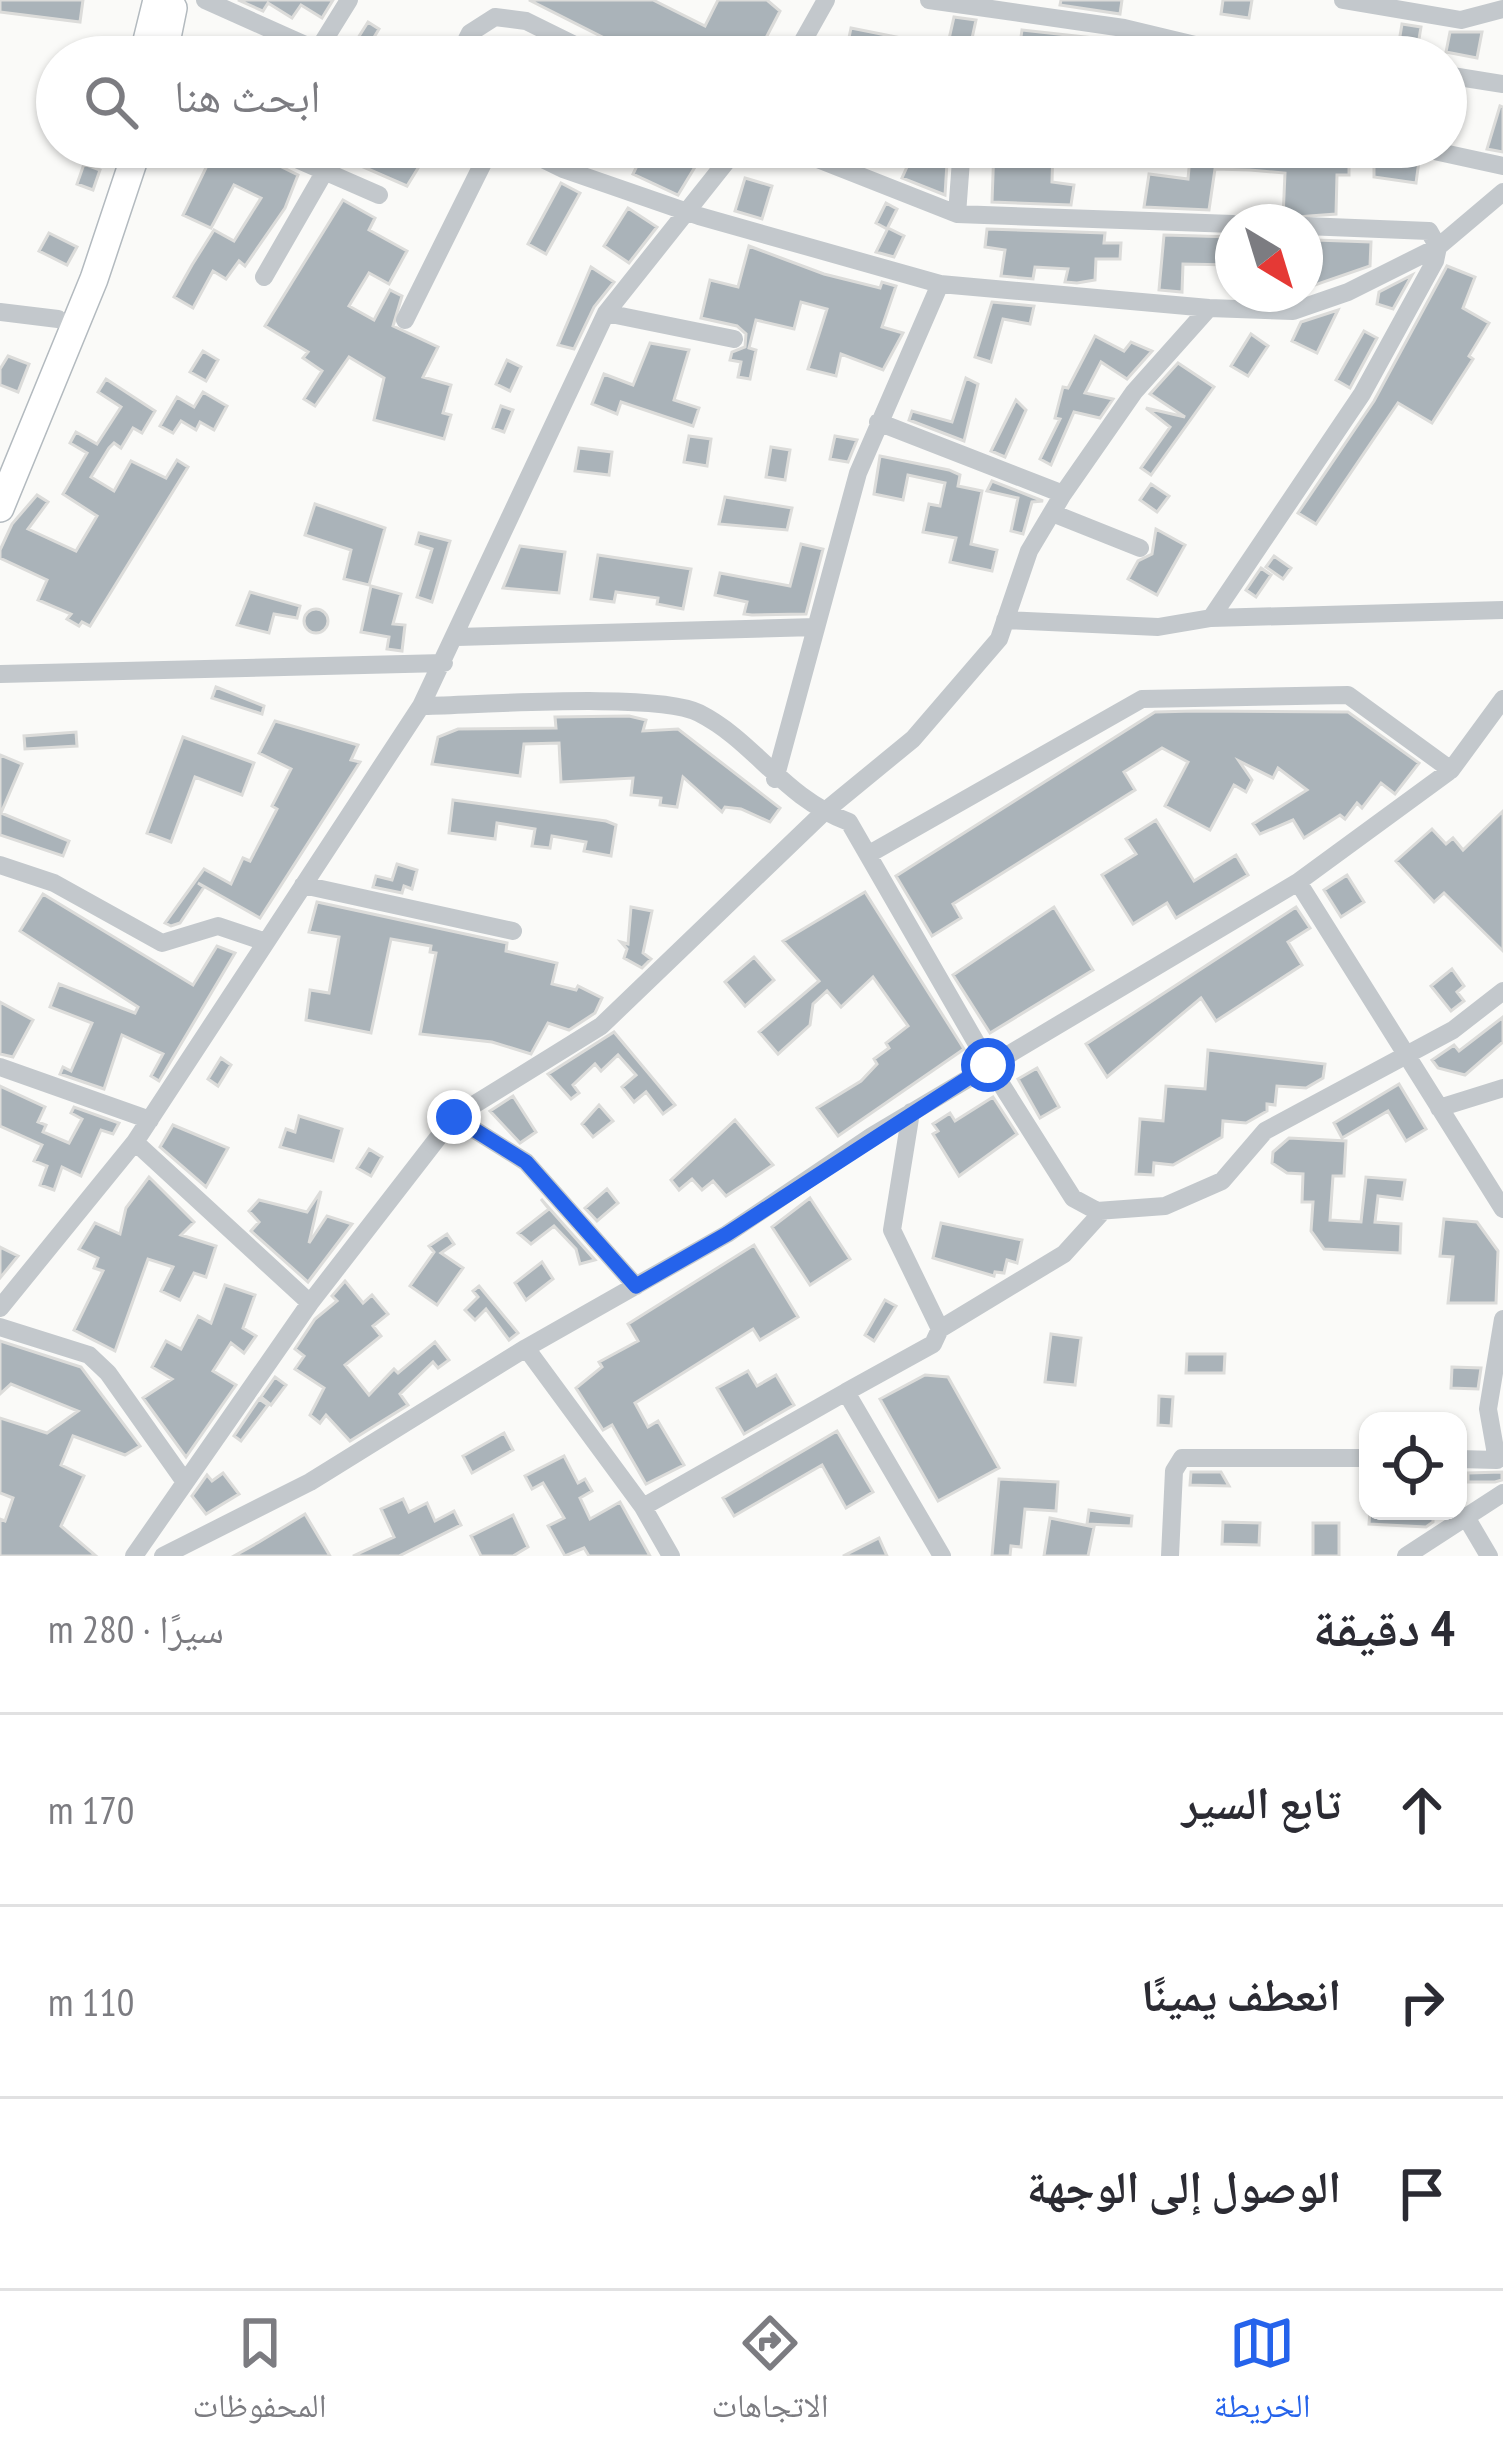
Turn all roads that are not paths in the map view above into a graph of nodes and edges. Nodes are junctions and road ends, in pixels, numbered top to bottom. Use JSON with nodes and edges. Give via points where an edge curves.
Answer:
{"nodes":[{"id":1,"x":157,"y":0,"type":"edge"},
{"id":2,"x":174,"y":0,"type":"edge"},
{"id":3,"x":205,"y":0,"type":"edge"},
{"id":4,"x":349,"y":0,"type":"edge"},
{"id":5,"x":826,"y":0,"type":"edge"},
{"id":6,"x":929,"y":0,"type":"edge"},
{"id":7,"x":1343,"y":0,"type":"edge"},
{"id":8,"x":1020,"y":7,"type":"edge"},
{"id":9,"x":1503,"y":9,"type":"edge"},
{"id":10,"x":148,"y":36,"type":"edge"},
{"id":11,"x":168,"y":36,"type":"edge"},
{"id":12,"x":285,"y":36,"type":"edge"},
{"id":13,"x":333,"y":36,"type":"edge"},
{"id":14,"x":468,"y":36,"type":"edge"},
{"id":15,"x":556,"y":36,"type":"edge"},
{"id":16,"x":806,"y":36,"type":"edge"},
{"id":17,"x":1160,"y":36,"type":"edge"},
{"id":18,"x":1467,"y":78,"type":"edge"},
{"id":19,"x":1503,"y":84,"type":"edge"},
{"id":20,"x":1467,"y":158,"type":"edge"},
{"id":21,"x":1503,"y":166,"type":"edge"},
{"id":22,"x":112,"y":168,"type":"edge"},
{"id":23,"x":131,"y":168,"type":"edge"},
{"id":24,"x":318,"y":168,"type":"edge"},
{"id":25,"x":481,"y":168,"type":"edge"},
{"id":26,"x":561,"y":168,"type":"edge"},
{"id":27,"x":720,"y":168,"type":"edge"},
{"id":28,"x":840,"y":168,"type":"edge"},
{"id":29,"x":960,"y":168,"type":"edge"},
{"id":30,"x":325,"y":171,"type":"junction"},
{"id":31,"x":1503,"y":192,"type":"edge"},
{"id":32,"x":379,"y":195,"type":"dead end"},
{"id":33,"x":686,"y":211,"type":"junction"},
{"id":34,"x":957,"y":214,"type":"junction"},
{"id":35,"x":1215,"y":223,"type":"edge"},
{"id":36,"x":1323,"y":227,"type":"edge"},
{"id":37,"x":1438,"y":247,"type":"junction"},
{"id":38,"x":264,"y":278,"type":"dead end"},
{"id":39,"x":940,"y":284,"type":"junction"},
{"id":40,"x":1209,"y":308,"type":"junction"},
{"id":41,"x":0,"y":312,"type":"edge"},
{"id":42,"x":606,"y":313,"type":"junction"},
{"id":43,"x":58,"y":319,"type":"junction"},
{"id":44,"x":405,"y":320,"type":"dead end"},
{"id":45,"x":734,"y":339,"type":"dead end"},
{"id":46,"x":878,"y":422,"type":"junction"},
{"id":47,"x":0,"y":488,"type":"edge"},
{"id":48,"x":1063,"y":494,"type":"junction"},
{"id":49,"x":0,"y":508,"type":"edge"},
{"id":50,"x":1052,"y":513,"type":"junction"},
{"id":51,"x":1140,"y":548,"type":"dead end"},
{"id":52,"x":1503,"y":610,"type":"edge"},
{"id":53,"x":1210,"y":618,"type":"junction"},
{"id":54,"x":1005,"y":620,"type":"junction"},
{"id":55,"x":816,"y":627,"type":"junction"},
{"id":56,"x":457,"y":637,"type":"junction"},
{"id":57,"x":444,"y":663,"type":"junction"},
{"id":58,"x":0,"y":674,"type":"edge"},
{"id":59,"x":1503,"y":699,"type":"edge"},
{"id":60,"x":421,"y":706,"type":"junction"},
{"id":61,"x":1451,"y":770,"type":"junction"},
{"id":62,"x":775,"y":778,"type":"junction"},
{"id":63,"x":824,"y":812,"type":"junction"},
{"id":64,"x":871,"y":853,"type":"junction"},
{"id":65,"x":0,"y":865,"type":"edge"},
{"id":66,"x":1298,"y":881,"type":"junction"},
{"id":67,"x":303,"y":885,"type":"junction"},
{"id":68,"x":513,"y":931,"type":"dead end"},
{"id":69,"x":266,"y":942,"type":"junction"},
{"id":70,"x":1503,"y":991,"type":"edge"},
{"id":71,"x":1405,"y":1052,"type":"junction"},
{"id":72,"x":988,"y":1065,"type":"junction"},
{"id":73,"x":0,"y":1067,"type":"edge"},
{"id":74,"x":1503,"y":1088,"type":"edge"},
{"id":75,"x":1439,"y":1108,"type":"junction"},
{"id":76,"x":911,"y":1112,"type":"junction"},
{"id":77,"x":454,"y":1117,"type":"junction"},
{"id":78,"x":150,"y":1120,"type":"junction"},
{"id":79,"x":135,"y":1142,"type":"junction"},
{"id":80,"x":1503,"y":1209,"type":"edge"},
{"id":81,"x":1103,"y":1210,"type":"junction"},
{"id":82,"x":636,"y":1286,"type":"junction"},
{"id":83,"x":310,"y":1303,"type":"junction"},
{"id":84,"x":0,"y":1308,"type":"edge"},
{"id":85,"x":1503,"y":1319,"type":"edge"},
{"id":86,"x":0,"y":1327,"type":"edge"},
{"id":87,"x":940,"y":1329,"type":"junction"},
{"id":88,"x":526,"y":1348,"type":"junction"},
{"id":89,"x":846,"y":1392,"type":"junction"},
{"id":90,"x":1359,"y":1458,"type":"edge"},
{"id":91,"x":1467,"y":1460,"type":"edge"},
{"id":92,"x":184,"y":1482,"type":"junction"},
{"id":93,"x":1503,"y":1493,"type":"edge"},
{"id":94,"x":644,"y":1507,"type":"junction"},
{"id":95,"x":1467,"y":1516,"type":"edge"},
{"id":96,"x":1467,"y":1519,"type":"edge"},
{"id":97,"x":1461,"y":1520,"type":"edge"},
{"id":98,"x":196,"y":1548,"type":"edge"},
{"id":99,"x":134,"y":1556,"type":"edge"},
{"id":100,"x":163,"y":1556,"type":"edge"},
{"id":101,"x":671,"y":1556,"type":"edge"},
{"id":102,"x":942,"y":1556,"type":"edge"},
{"id":103,"x":1170,"y":1556,"type":"edge"},
{"id":104,"x":1406,"y":1556,"type":"edge"},
{"id":105,"x":1489,"y":1556,"type":"edge"}],
"edges":[{"from":1,"to":10,"type":"main road"},
{"from":2,"to":11,"type":"main road"},
{"from":3,"to":12,"type":"street"},
{"from":4,"to":13,"type":"street"},
{"from":5,"to":16,"type":"street"},
{"from":6,"to":8,"type":"street"},
{"from":7,"to":9,"type":"street","via":[[1461,20]]},
{"from":8,"to":17,"type":"street"},
{"from":14,"to":15,"type":"street","via":[[495,17]]},
{"from":18,"to":19,"type":"street"},
{"from":20,"to":21,"type":"street"},
{"from":22,"to":43,"type":"main road"},
{"from":23,"to":49,"type":"main road"},
{"from":24,"to":30,"type":"street"},
{"from":25,"to":44,"type":"street"},
{"from":26,"to":33,"type":"street"},
{"from":27,"to":33,"type":"street"},
{"from":28,"to":34,"type":"street"},
{"from":29,"to":34,"type":"street"},
{"from":30,"to":32,"type":"street"},
{"from":30,"to":38,"type":"street"},
{"from":31,"to":37,"type":"street"},
{"from":33,"to":39,"type":"street"},
{"from":33,"to":42,"type":"street"},
{"from":34,"to":35,"type":"street"},
{"from":36,"to":37,"type":"street","via":[[1430,231]]},
{"from":37,"to":40,"type":"street","via":[[1293,311]]},
{"from":37,"to":53,"type":"street","via":[[1374,374]]},
{"from":39,"to":40,"type":"street"},
{"from":39,"to":46,"type":"street"},
{"from":40,"to":48,"type":"street","via":[[1134,392]]},
{"from":41,"to":43,"type":"street"},
{"from":42,"to":45,"type":"street"},
{"from":42,"to":56,"type":"street"},
{"from":43,"to":47,"type":"main road"},
{"from":46,"to":48,"type":"street"},
{"from":46,"to":55,"type":"street"},
{"from":48,"to":50,"type":"street"},
{"from":50,"to":51,"type":"street"},
{"from":50,"to":54,"type":"street"},
{"from":52,"to":53,"type":"street"},
{"from":53,"to":54,"type":"street","via":[[1158,627]]},
{"from":54,"to":63,"type":"street","via":[[998,639],[913,740]]},
{"from":55,"to":56,"type":"street"},
{"from":55,"to":62,"type":"street"},
{"from":56,"to":57,"type":"street"},
{"from":57,"to":58,"type":"street"},
{"from":57,"to":60,"type":"street"},
{"from":59,"to":61,"type":"street"},
{"from":60,"to":62,"type":"street","via":[[676,703],[719,725]]},
{"from":60,"to":67,"type":"street"},
{"from":61,"to":64,"type":"street","via":[[1348,694],[1142,699]]},
{"from":61,"to":66,"type":"street"},
{"from":62,"to":63,"type":"street"},
{"from":63,"to":64,"type":"street","via":[[849,822]]},
{"from":63,"to":77,"type":"street","via":[[601,1026]]},
{"from":64,"to":72,"type":"street"},
{"from":65,"to":69,"type":"street","via":[[54,883],[162,943],[218,926]]},
{"from":66,"to":71,"type":"street"},
{"from":66,"to":72,"type":"street"},
{"from":67,"to":68,"type":"street"},
{"from":67,"to":69,"type":"street"},
{"from":69,"to":78,"type":"street"},
{"from":70,"to":71,"type":"street","via":[[1453,1030]]},
{"from":71,"to":75,"type":"street"},
{"from":71,"to":81,"type":"street","via":[[1265,1131],[1222,1181],[1165,1206]]},
{"from":72,"to":76,"type":"street"},
{"from":72,"to":81,"type":"street","via":[[1073,1198]]},
{"from":73,"to":78,"type":"street"},
{"from":74,"to":75,"type":"street"},
{"from":75,"to":80,"type":"street"},
{"from":76,"to":82,"type":"street"},
{"from":76,"to":87,"type":"street","via":[[892,1230]]},
{"from":77,"to":82,"type":"street","via":[[526,1162]]},
{"from":77,"to":83,"type":"street"},
{"from":78,"to":79,"type":"street"},
{"from":79,"to":83,"type":"street"},
{"from":79,"to":84,"type":"street"},
{"from":81,"to":87,"type":"street","via":[[1064,1254]]},
{"from":82,"to":88,"type":"street"},
{"from":83,"to":92,"type":"street"},
{"from":85,"to":91,"type":"street","via":[[1488,1409],[1497,1460]]},
{"from":86,"to":92,"type":"street","via":[[88,1355]]},
{"from":87,"to":89,"type":"street","via":[[933,1343]]},
{"from":88,"to":94,"type":"street"},
{"from":88,"to":98,"type":"street"},
{"from":89,"to":94,"type":"street"},
{"from":89,"to":102,"type":"street"},
{"from":90,"to":103,"type":"street","via":[[1182,1458],[1174,1471]]},
{"from":92,"to":99,"type":"street"},
{"from":93,"to":95,"type":"street"},
{"from":94,"to":101,"type":"street"},
{"from":96,"to":105,"type":"street"},
{"from":97,"to":104,"type":"street"},
{"from":98,"to":100,"type":"street"}]}
